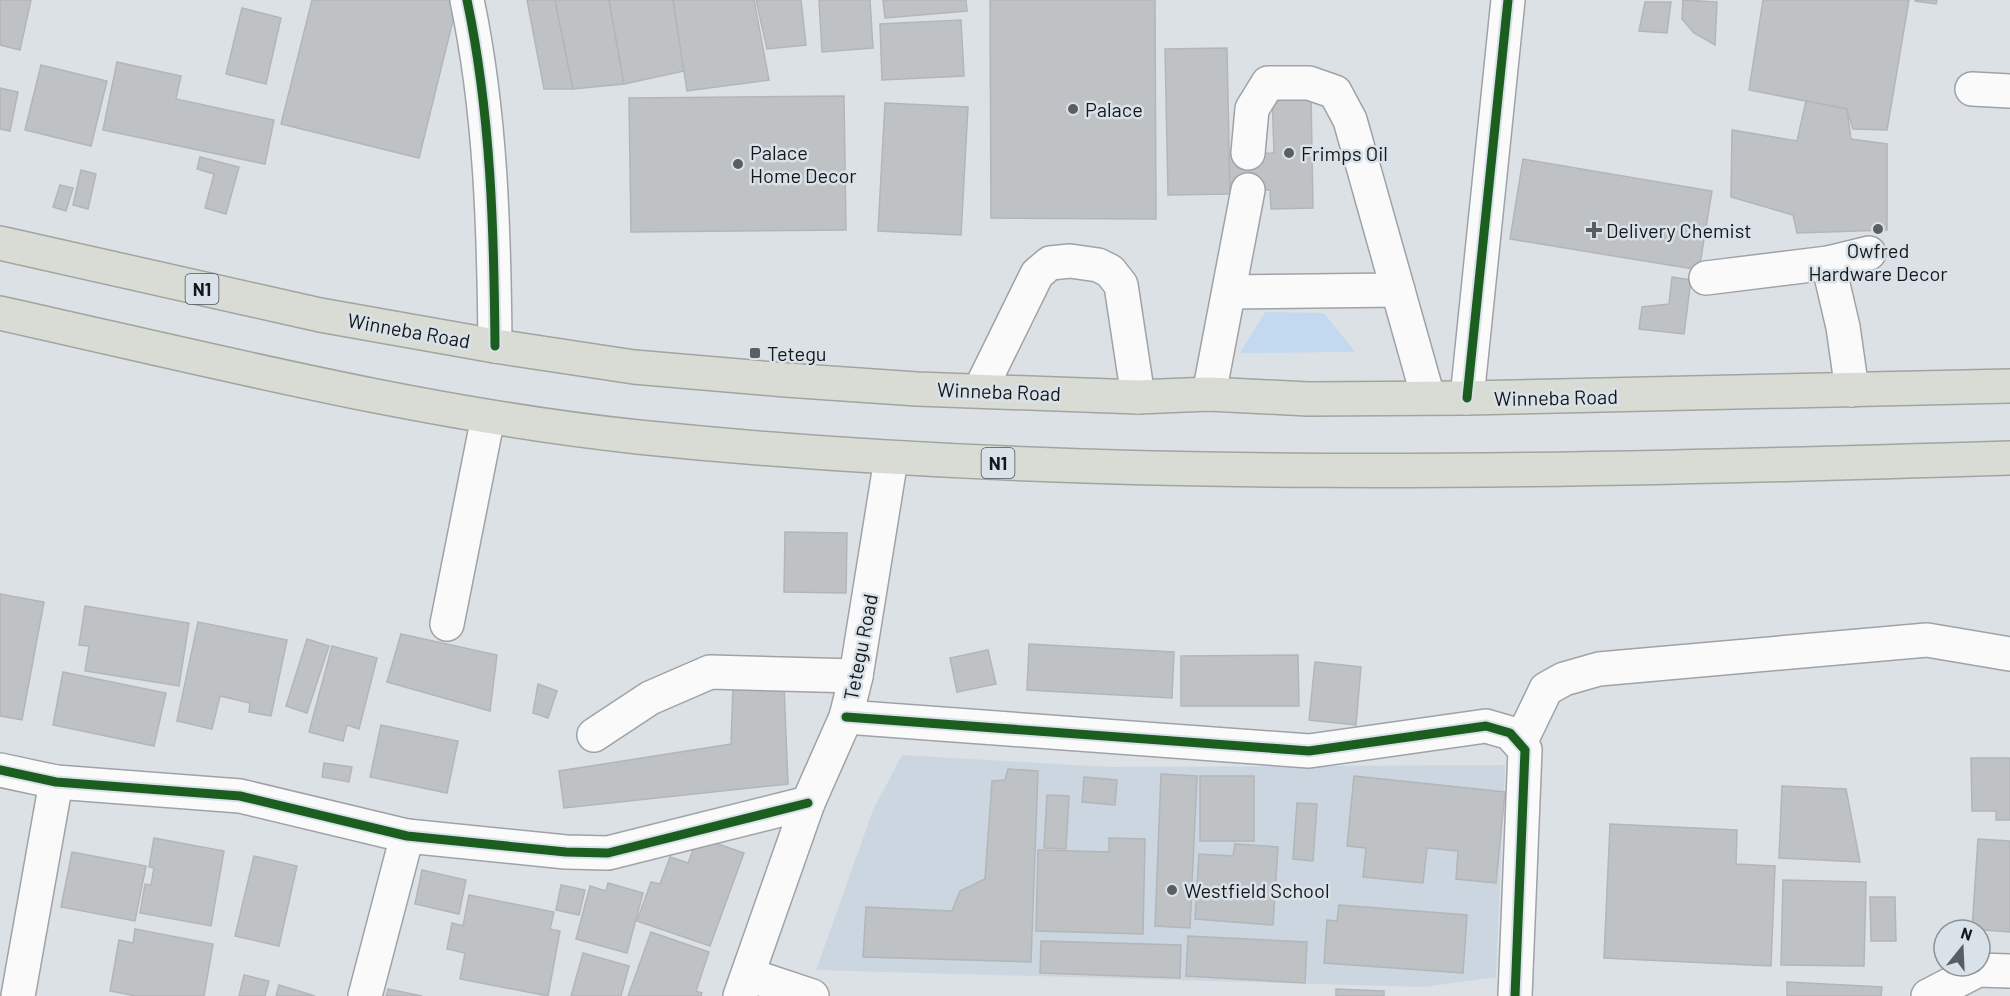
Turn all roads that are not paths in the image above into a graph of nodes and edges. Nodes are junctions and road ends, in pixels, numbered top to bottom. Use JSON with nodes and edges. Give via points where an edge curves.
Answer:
{"nodes":[{"id":1,"x":467,"y":0,"type":"edge"},
{"id":2,"x":1508,"y":0,"type":"edge"},
{"id":3,"x":1972,"y":89,"type":"dead end"},
{"id":4,"x":2010,"y":91,"type":"edge"},
{"id":5,"x":1248,"y":153,"type":"dead end"},
{"id":6,"x":1248,"y":190,"type":"dead end"},
{"id":7,"x":0,"y":243,"type":"edge"},
{"id":8,"x":1869,"y":253,"type":"dead end"},
{"id":9,"x":1828,"y":263,"type":"junction"},
{"id":10,"x":1706,"y":278,"type":"dead end"},
{"id":11,"x":1398,"y":290,"type":"junction"},
{"id":12,"x":1230,"y":292,"type":"junction"},
{"id":13,"x":0,"y":313,"type":"edge"},
{"id":14,"x":495,"y":346,"type":"junction"},
{"id":15,"x":2010,"y":387,"type":"edge"},
{"id":16,"x":980,"y":390,"type":"junction"},
{"id":17,"x":1852,"y":390,"type":"junction"},
{"id":18,"x":1209,"y":394,"type":"junction"},
{"id":19,"x":1138,"y":397,"type":"junction"},
{"id":20,"x":1428,"y":397,"type":"junction"},
{"id":21,"x":1467,"y":399,"type":"junction"},
{"id":22,"x":488,"y":417,"type":"junction"},
{"id":23,"x":2010,"y":458,"type":"edge"},
{"id":24,"x":891,"y":459,"type":"junction"},
{"id":25,"x":447,"y":624,"type":"dead end"},
{"id":26,"x":2010,"y":654,"type":"edge"},
{"id":27,"x":856,"y":676,"type":"junction"},
{"id":28,"x":846,"y":717,"type":"junction"},
{"id":29,"x":594,"y":735,"type":"dead end"},
{"id":30,"x":1520,"y":743,"type":"junction"},
{"id":31,"x":0,"y":770,"type":"edge"},
{"id":32,"x":56,"y":782,"type":"junction"},
{"id":33,"x":808,"y":803,"type":"junction"},
{"id":34,"x":407,"y":836,"type":"junction"},
{"id":35,"x":2010,"y":971,"type":"edge"},
{"id":36,"x":744,"y":986,"type":"edge"},
{"id":37,"x":18,"y":996,"type":"edge"},
{"id":38,"x":365,"y":996,"type":"edge"},
{"id":39,"x":812,"y":996,"type":"edge"},
{"id":40,"x":1515,"y":996,"type":"edge"},
{"id":41,"x":1928,"y":996,"type":"edge"}],
"edges":[{"from":1,"to":14,"type":"street","via":[[480,62],[494,213]]},
{"from":2,"to":21,"type":"street"},
{"from":3,"to":4,"type":"street"},
{"from":5,"to":11,"type":"street","via":[[1252,109],[1268,83],[1309,83],[1335,92],[1350,120]]},
{"from":6,"to":12,"type":"street"},
{"from":7,"to":14,"type":"highway","name":"Winneba Road","number":"N1","via":[[320,315]]},
{"from":8,"to":9,"type":"street"},
{"from":9,"to":10,"type":"street"},
{"from":9,"to":17,"type":"street"},
{"from":11,"to":12,"type":"street"},
{"from":11,"to":20,"type":"street"},
{"from":12,"to":18,"type":"street"},
{"from":13,"to":22,"type":"highway","number":"N1","via":[[359,394]]},
{"from":14,"to":16,"type":"highway","name":"Winneba Road","number":"N1","via":[[634,367]]},
{"from":15,"to":17,"type":"highway","name":"Winneba Road","number":"N1"},
{"from":16,"to":19,"type":"highway","name":"Winneba Road","number":"N1"},
{"from":16,"to":19,"type":"street","via":[[1037,274],[1050,262],[1070,261],[1098,265],[1110,271],[1121,285]]},
{"from":17,"to":21,"type":"highway","name":"Winneba Road","number":"N1"},
{"from":18,"to":19,"type":"highway","name":"Winneba Road","number":"N1"},
{"from":18,"to":20,"type":"highway","name":"Winneba Road","number":"N1","via":[[1308,399]]},
{"from":20,"to":21,"type":"highway","name":"Winneba Road","number":"N1"},
{"from":22,"to":24,"type":"highway","number":"N1","via":[[635,436]]},
{"from":22,"to":25,"type":"street"},
{"from":23,"to":24,"type":"highway","number":"N1","via":[[1465,470],[1134,467]]},
{"from":24,"to":27,"type":"street","name":"Tetegu Road"},
{"from":26,"to":30,"type":"street","via":[[1927,640],[1599,669],[1564,679],[1546,689]]},
{"from":27,"to":28,"type":"street","name":"Tetegu Road"},
{"from":27,"to":29,"type":"street","via":[[710,672],[650,698]]},
{"from":28,"to":30,"type":"street","via":[[1309,751],[1486,726],[1510,733]]},
{"from":28,"to":33,"type":"street","name":"Tetegu Road"},
{"from":30,"to":40,"type":"street","via":[[1525,750]]},
{"from":31,"to":32,"type":"street"},
{"from":32,"to":34,"type":"street","via":[[240,796]]},
{"from":32,"to":37,"type":"street"},
{"from":33,"to":34,"type":"street","via":[[608,853],[517,849]]},
{"from":33,"to":36,"type":"street","name":"Tetegu Road"},
{"from":34,"to":38,"type":"street"},
{"from":35,"to":41,"type":"street","via":[[1978,970]]},
{"from":36,"to":39,"type":"street"}]}
